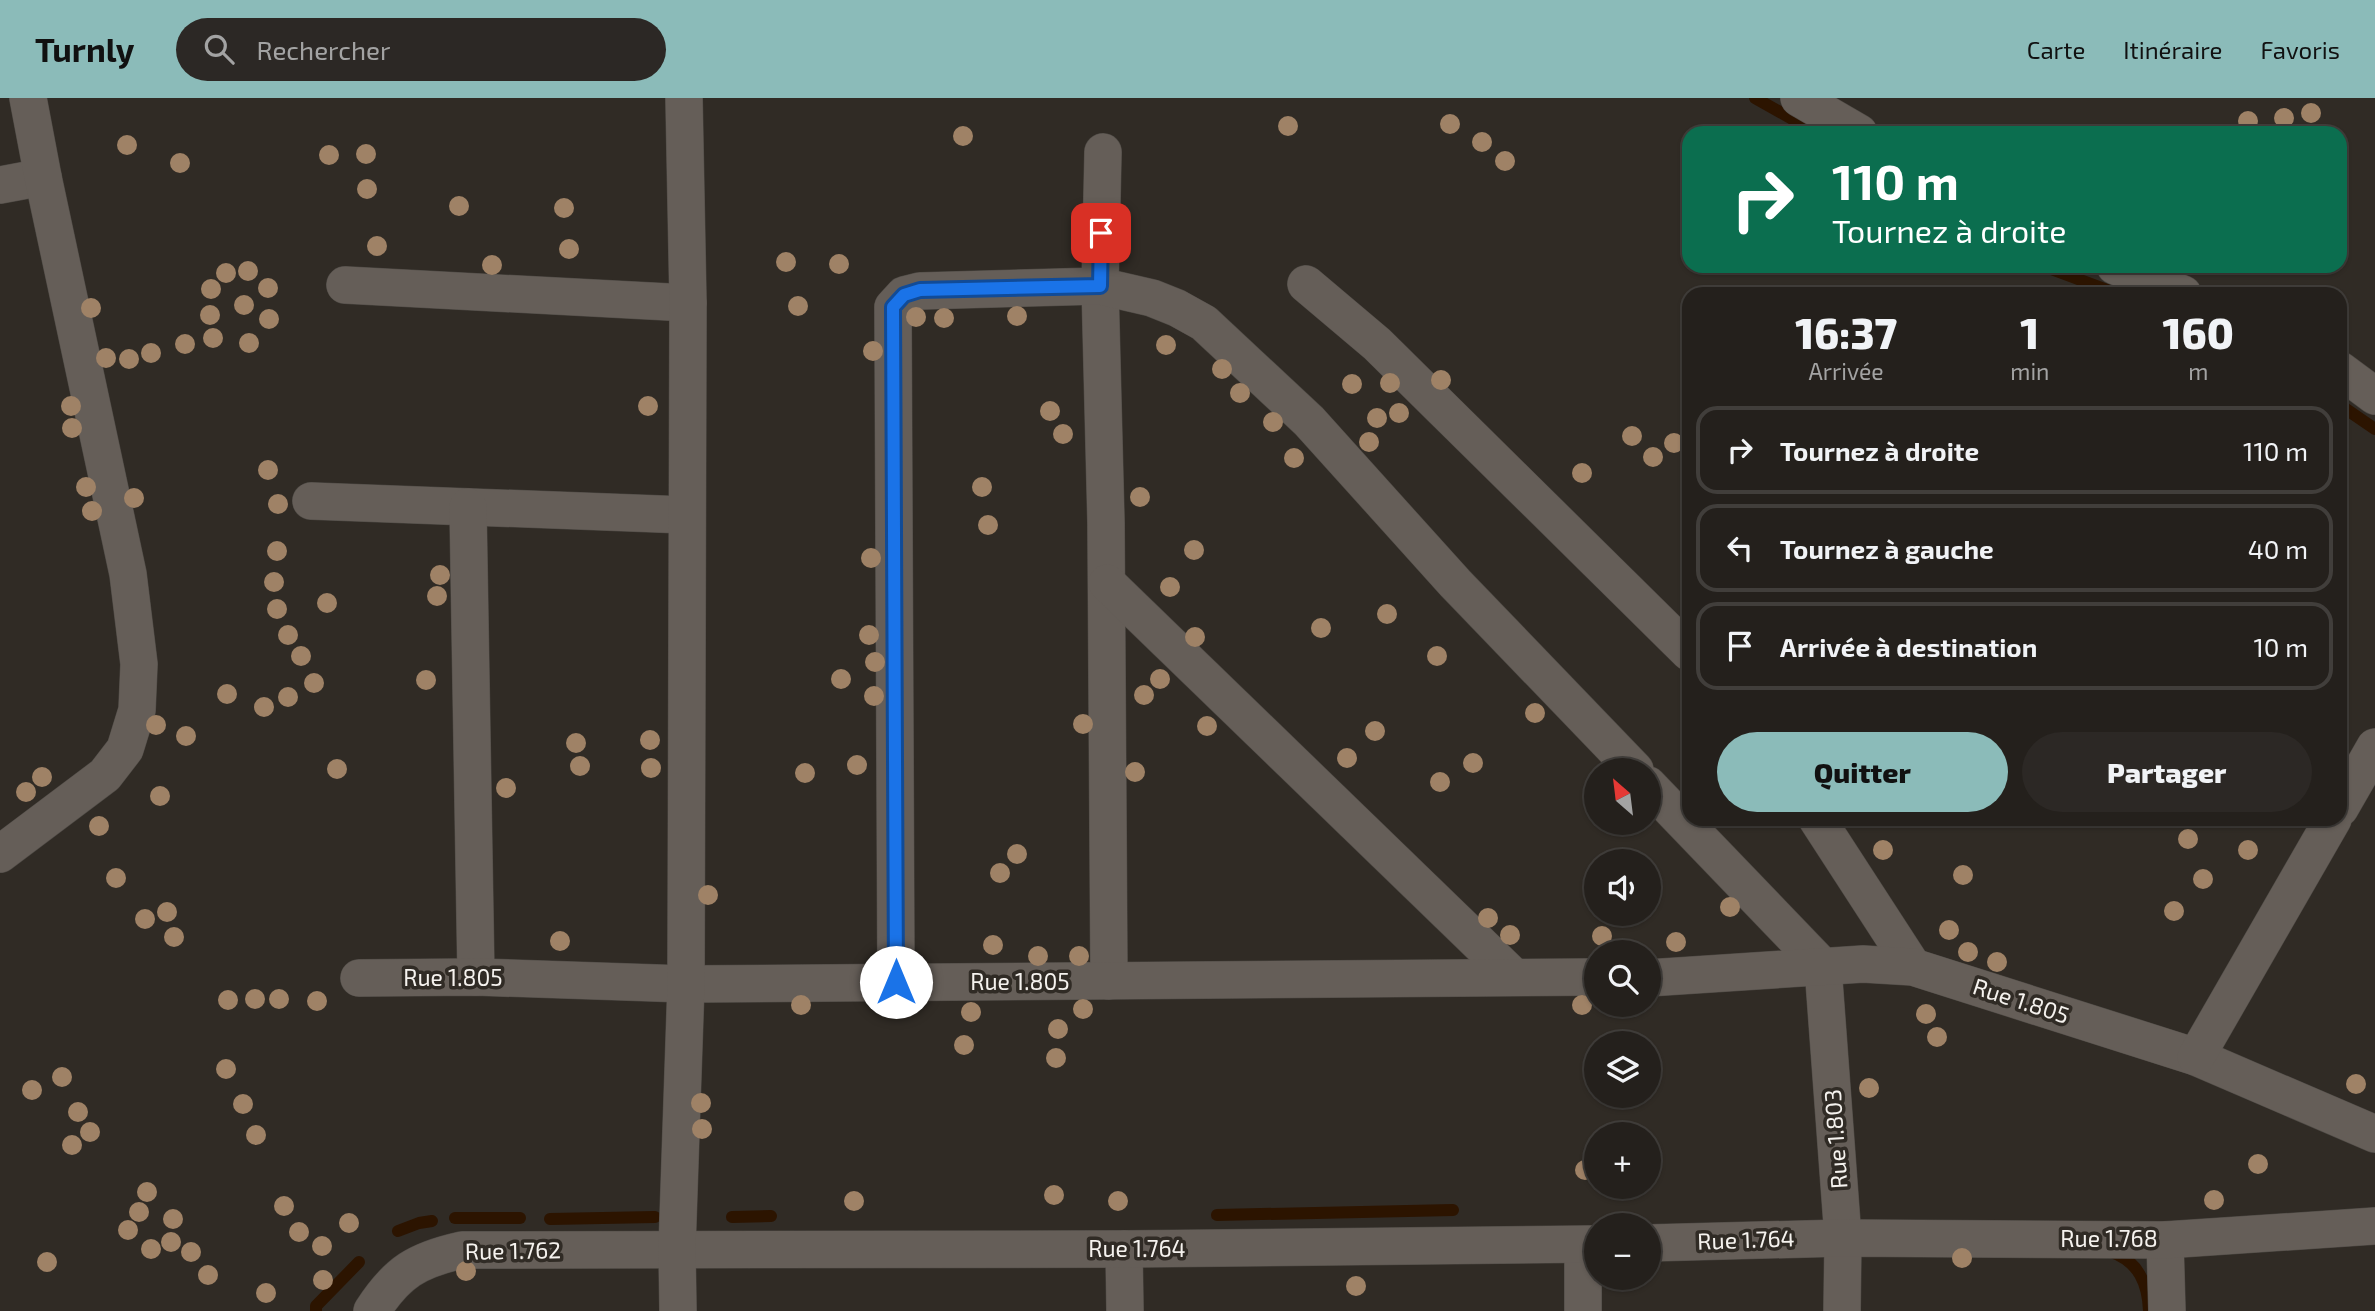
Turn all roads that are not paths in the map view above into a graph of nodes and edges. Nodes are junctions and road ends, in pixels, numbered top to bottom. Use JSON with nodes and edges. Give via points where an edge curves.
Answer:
{"nodes":[{"id":1,"x":28,"y":98,"type":"edge"},
{"id":2,"x":684,"y":98,"type":"edge"},
{"id":3,"x":1799,"y":98,"type":"edge"},
{"id":4,"x":1848,"y":126,"type":"edge"},
{"id":5,"x":1103,"y":152,"type":"dead end"},
{"id":6,"x":43,"y":177,"type":"junction"},
{"id":7,"x":0,"y":184,"type":"edge"},
{"id":8,"x":2132,"y":273,"type":"edge"},
{"id":9,"x":1306,"y":284,"type":"dead end"},
{"id":10,"x":345,"y":285,"type":"dead end"},
{"id":11,"x":1100,"y":286,"type":"junction"},
{"id":12,"x":2166,"y":287,"type":"edge"},
{"id":13,"x":688,"y":303,"type":"junction"},
{"id":14,"x":2347,"y":375,"type":"edge"},
{"id":15,"x":2375,"y":396,"type":"edge"},
{"id":16,"x":311,"y":501,"type":"dead end"},
{"id":17,"x":468,"y":507,"type":"junction"},
{"id":18,"x":686,"y":515,"type":"junction"},
{"id":19,"x":1107,"y":583,"type":"junction"},
{"id":20,"x":1682,"y":645,"type":"edge"},
{"id":21,"x":2359,"y":757,"type":"edge"},
{"id":22,"x":1623,"y":758,"type":"edge"},
{"id":23,"x":2347,"y":789,"type":"edge"},
{"id":24,"x":1661,"y":799,"type":"edge"},
{"id":25,"x":1682,"y":820,"type":"edge"},
{"id":26,"x":1687,"y":826,"type":"edge"},
{"id":27,"x":1822,"y":826,"type":"edge"},
{"id":28,"x":2329,"y":826,"type":"edge"},
{"id":29,"x":0,"y":854,"type":"edge"},
{"id":30,"x":1823,"y":967,"type":"junction"},
{"id":31,"x":1913,"y":967,"type":"junction"},
{"id":32,"x":1513,"y":976,"type":"junction"},
{"id":33,"x":475,"y":977,"type":"junction"},
{"id":34,"x":1584,"y":977,"type":"edge"},
{"id":35,"x":1661,"y":977,"type":"edge"},
{"id":36,"x":359,"y":978,"type":"dead end"},
{"id":37,"x":1110,"y":981,"type":"junction"},
{"id":38,"x":896,"y":982,"type":"junction"},
{"id":39,"x":686,"y":984,"type":"junction"},
{"id":40,"x":2196,"y":1058,"type":"junction"},
{"id":41,"x":2375,"y":1134,"type":"edge"},
{"id":42,"x":2375,"y":1226,"type":"edge"},
{"id":43,"x":1843,"y":1238,"type":"junction"},
{"id":44,"x":2165,"y":1240,"type":"junction"},
{"id":45,"x":1661,"y":1243,"type":"edge"},
{"id":46,"x":1584,"y":1244,"type":"edge"},
{"id":47,"x":677,"y":1249,"type":"junction"},
{"id":48,"x":1124,"y":1249,"type":"junction"},
{"id":49,"x":1585,"y":1290,"type":"edge"},
{"id":50,"x":372,"y":1311,"type":"edge"},
{"id":51,"x":678,"y":1311,"type":"edge"},
{"id":52,"x":1125,"y":1311,"type":"edge"},
{"id":53,"x":1583,"y":1311,"type":"edge"},
{"id":54,"x":1843,"y":1311,"type":"edge"},
{"id":55,"x":2167,"y":1311,"type":"edge"}],
"edges":[{"from":1,"to":6,"type":"street"},
{"from":2,"to":13,"type":"street"},
{"from":3,"to":4,"type":"street"},
{"from":5,"to":11,"type":"street"},
{"from":6,"to":7,"type":"street"},
{"from":6,"to":29,"type":"street","via":[[128,574],[139,664],[137,710],[125,749],[105,775]]},
{"from":8,"to":12,"type":"street"},
{"from":9,"to":20,"type":"street","via":[[1377,344]]},
{"from":10,"to":13,"type":"street"},
{"from":11,"to":19,"type":"street"},
{"from":11,"to":22,"type":"street","via":[[1152,298],[1204,323],[1309,421]]},
{"from":11,"to":38,"type":"street","via":[[920,290],[904,295],[893,307]]},
{"from":13,"to":18,"type":"street"},
{"from":14,"to":15,"type":"street"},
{"from":16,"to":17,"type":"street"},
{"from":17,"to":18,"type":"street"},
{"from":17,"to":33,"type":"street"},
{"from":18,"to":39,"type":"street"},
{"from":19,"to":32,"type":"street"},
{"from":19,"to":37,"type":"street"},
{"from":21,"to":23,"type":"street"},
{"from":24,"to":25,"type":"street"},
{"from":26,"to":30,"type":"street"},
{"from":27,"to":31,"type":"street"},
{"from":28,"to":40,"type":"street"},
{"from":30,"to":31,"type":"street","name":"Rue 1.805"},
{"from":30,"to":35,"type":"street","name":"Rue 1.805"},
{"from":30,"to":43,"type":"street","name":"Rue 1.803"},
{"from":31,"to":40,"type":"street","name":"Rue 1.805"},
{"from":32,"to":34,"type":"street","name":"Rue 1.805"},
{"from":32,"to":37,"type":"street","name":"Rue 1.805"},
{"from":33,"to":36,"type":"street","name":"Rue 1.805"},
{"from":33,"to":39,"type":"street","name":"Rue 1.805"},
{"from":37,"to":38,"type":"street","name":"Rue 1.805"},
{"from":38,"to":39,"type":"street","name":"Rue 1.805"},
{"from":39,"to":47,"type":"street"},
{"from":40,"to":41,"type":"street","name":"Rue 1.805"},
{"from":42,"to":44,"type":"street","name":"Rue 1.768"},
{"from":43,"to":44,"type":"street","name":"Rue 1.768"},
{"from":43,"to":45,"type":"street","name":"Rue 1.764"},
{"from":43,"to":54,"type":"street","name":"Rue 1.803"},
{"from":44,"to":55,"type":"street"},
{"from":46,"to":48,"type":"street","name":"Rue 1.764"},
{"from":47,"to":48,"type":"street","name":"Rue 1.764"},
{"from":47,"to":50,"type":"street","name":"Rue 1.762","via":[[462,1250],[434,1256],[405,1270]]},
{"from":47,"to":51,"type":"street"},
{"from":48,"to":52,"type":"street"},
{"from":49,"to":53,"type":"street"}]}
